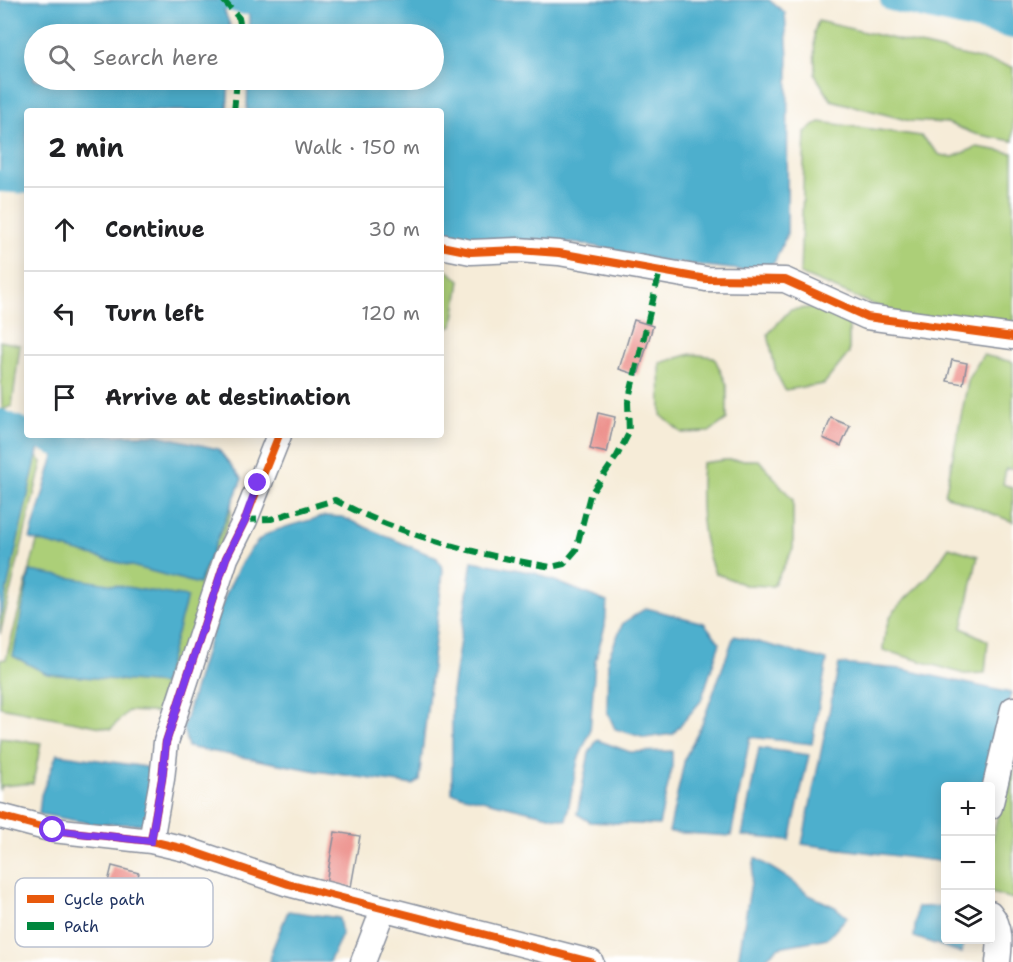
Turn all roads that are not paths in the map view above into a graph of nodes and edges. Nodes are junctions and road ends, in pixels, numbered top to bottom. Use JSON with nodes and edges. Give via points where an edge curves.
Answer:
{"nodes":[{"id":1,"x":444,"y":247,"type":"edge"},
{"id":2,"x":1013,"y":337,"type":"edge"},
{"id":3,"x":278,"y":438,"type":"edge"},
{"id":4,"x":1013,"y":709,"type":"edge"},
{"id":5,"x":995,"y":786,"type":"edge"},
{"id":6,"x":0,"y":816,"type":"edge"},
{"id":7,"x":151,"y":841,"type":"junction"},
{"id":8,"x":383,"y":910,"type":"junction"},
{"id":9,"x":995,"y":919,"type":"edge"},
{"id":10,"x":363,"y":962,"type":"edge"},
{"id":11,"x":591,"y":962,"type":"edge"},
{"id":12,"x":998,"y":962,"type":"edge"}],
"edges":[{"from":1,"to":2,"type":"street","via":[[471,252],[559,253],[706,279],[785,280],[867,317]]},
{"from":3,"to":7,"type":"street","via":[[226,558],[169,731]]},
{"from":4,"to":5,"type":"street"},
{"from":6,"to":7,"type":"street","via":[[53,830]]},
{"from":7,"to":8,"type":"street"},
{"from":8,"to":10,"type":"street"},
{"from":8,"to":11,"type":"street"},
{"from":9,"to":12,"type":"street","via":[[1000,934]]}]}
